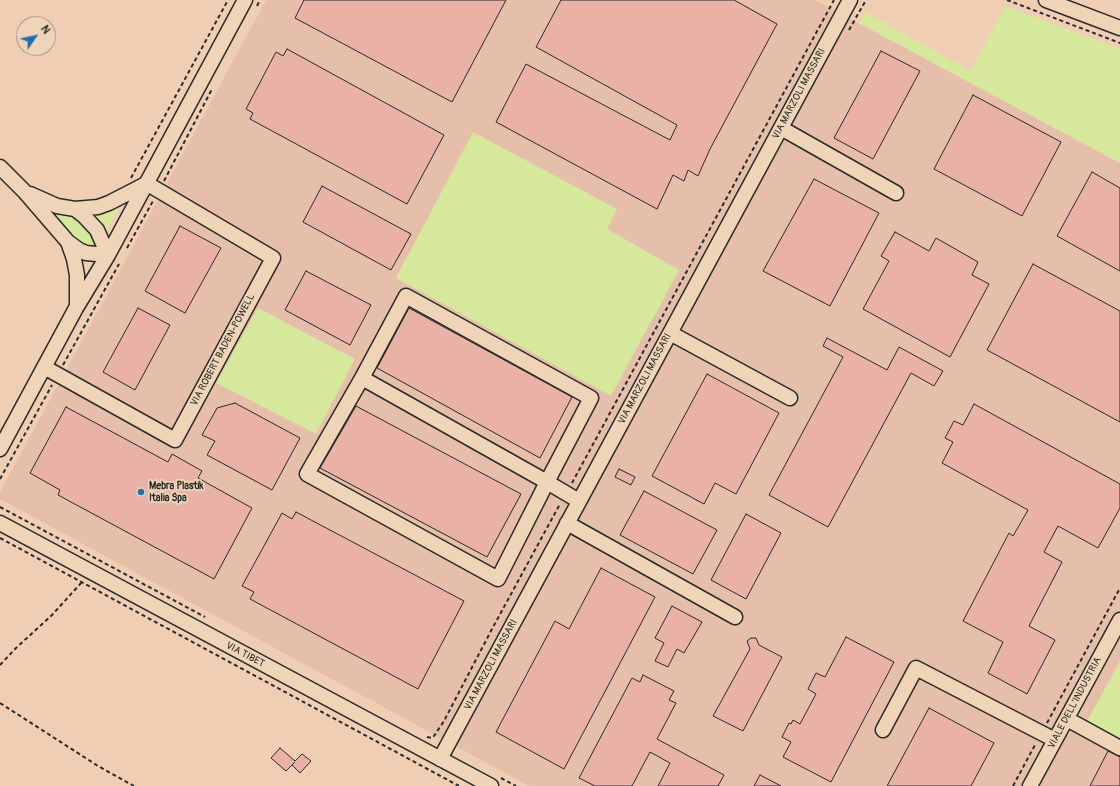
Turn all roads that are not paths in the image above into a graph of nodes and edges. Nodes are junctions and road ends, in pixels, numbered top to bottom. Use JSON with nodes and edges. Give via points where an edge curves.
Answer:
{"nodes":[{"id":1,"x":245,"y":0,"type":"edge"},
{"id":2,"x":850,"y":0,"type":"edge"},
{"id":3,"x":1046,"y":0,"type":"edge"},
{"id":4,"x":1120,"y":28,"type":"edge"},
{"id":5,"x":781,"y":128,"type":"junction"},
{"id":6,"x":0,"y":167,"type":"edge"},
{"id":7,"x":146,"y":183,"type":"junction"},
{"id":8,"x":24,"y":191,"type":"junction"},
{"id":9,"x":896,"y":193,"type":"dead end"},
{"id":10,"x":75,"y":209,"type":"junction"},
{"id":11,"x":68,"y":242,"type":"junction"},
{"id":12,"x":108,"y":255,"type":"junction"},
{"id":13,"x":76,"y":308,"type":"junction"},
{"id":14,"x":670,"y":333,"type":"junction"},
{"id":15,"x":44,"y":367,"type":"junction"},
{"id":16,"x":362,"y":378,"type":"junction"},
{"id":17,"x":790,"y":398,"type":"dead end"},
{"id":18,"x":0,"y":449,"type":"edge"},
{"id":19,"x":547,"y":482,"type":"junction"},
{"id":20,"x":579,"y":501,"type":"junction"},
{"id":21,"x":0,"y":523,"type":"edge"},
{"id":22,"x":567,"y":523,"type":"junction"},
{"id":23,"x":735,"y":617,"type":"dead end"},
{"id":24,"x":1120,"y":620,"type":"edge"},
{"id":25,"x":1067,"y":719,"type":"junction"},
{"id":26,"x":883,"y":730,"type":"dead end"},
{"id":27,"x":1055,"y":740,"type":"junction"},
{"id":28,"x":1120,"y":748,"type":"edge"},
{"id":29,"x":440,"y":759,"type":"junction"},
{"id":30,"x":494,"y":781,"type":"edge"},
{"id":31,"x":1030,"y":786,"type":"edge"}],
"edges":[{"from":1,"to":7,"type":"street"},
{"from":2,"to":5,"type":"street","name":"VIA MARZOLI MASSARI"},
{"from":3,"to":4,"type":"street"},
{"from":5,"to":9,"type":"street"},
{"from":5,"to":14,"type":"street","name":"VIA MARZOLI MASSARI"},
{"from":6,"to":8,"type":"street"},
{"from":7,"to":10,"type":"street","via":[[109,203],[94,208]]},
{"from":7,"to":12,"type":"street"},
{"from":7,"to":15,"type":"street","name":"VIA ROBERT BADEN-POWELL","via":[[273,258],[175,440]]},
{"from":8,"to":10,"type":"street","via":[[57,206]]},
{"from":8,"to":11,"type":"street"},
{"from":10,"to":12,"type":"street","via":[[97,230]]},
{"from":11,"to":12,"type":"street","via":[[86,253]]},
{"from":11,"to":13,"type":"street","via":[[77,275]]},
{"from":12,"to":13,"type":"street"},
{"from":13,"to":15,"type":"street"},
{"from":14,"to":17,"type":"street"},
{"from":14,"to":20,"type":"street","name":"VIA MARZOLI MASSARI"},
{"from":15,"to":18,"type":"street"},
{"from":16,"to":19,"type":"street"},
{"from":16,"to":19,"type":"street","via":[[406,296],[591,398]]},
{"from":16,"to":19,"type":"street","via":[[307,474],[498,579]]},
{"from":19,"to":20,"type":"street"},
{"from":20,"to":22,"type":"street","name":"VIA MARZOLI MASSARI"},
{"from":21,"to":29,"type":"street","name":"VIA TIBET","via":[[86,578]]},
{"from":22,"to":23,"type":"street"},
{"from":22,"to":29,"type":"street","name":"VIA MARZOLI MASSARI"},
{"from":24,"to":25,"type":"street","name":"VIALE DELL'INDUSTRIA"},
{"from":25,"to":27,"type":"street","name":"VIALE DELL'INDUSTRIA"},
{"from":25,"to":28,"type":"street"},
{"from":26,"to":27,"type":"street","via":[[916,668]]},
{"from":27,"to":31,"type":"street","name":"VIALE DELL'INDUSTRIA"},
{"from":29,"to":30,"type":"street","name":"VIA TIBET"}]}
